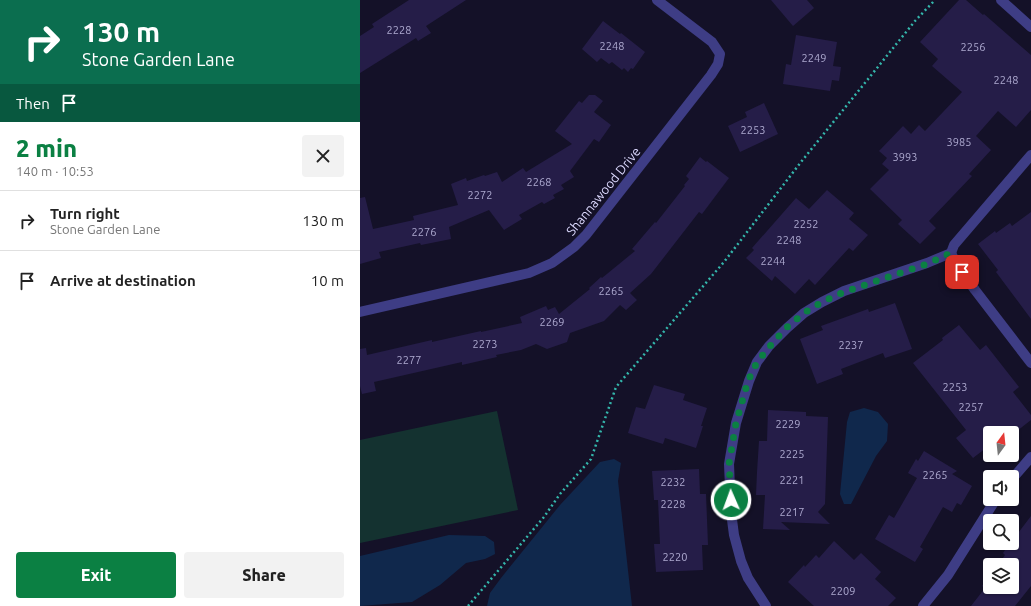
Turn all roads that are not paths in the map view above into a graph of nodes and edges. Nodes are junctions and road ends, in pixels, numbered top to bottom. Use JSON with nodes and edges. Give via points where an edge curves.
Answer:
{"nodes":[{"id":1,"x":658,"y":0,"type":"edge"},
{"id":2,"x":1001,"y":0,"type":"edge"},
{"id":3,"x":1031,"y":27,"type":"edge"},
{"id":4,"x":1031,"y":155,"type":"edge"},
{"id":5,"x":951,"y":253,"type":"junction"},
{"id":6,"x":360,"y":312,"type":"edge"},
{"id":7,"x":1031,"y":362,"type":"edge"},
{"id":8,"x":1031,"y":457,"type":"edge"},
{"id":9,"x":1019,"y":471,"type":"edge"},
{"id":10,"x":992,"y":506,"type":"edge"},
{"id":11,"x":766,"y":606,"type":"edge"},
{"id":12,"x":923,"y":606,"type":"edge"}],
"edges":[{"from":1,"to":6,"type":"street","name":"Shannawood Drive","via":[[712,42],[720,54],[718,64],[586,235],[552,263],[529,273]]},
{"from":2,"to":3,"type":"street"},
{"from":4,"to":5,"type":"street","via":[[954,245]]},
{"from":5,"to":7,"type":"street","via":[[975,290]]},
{"from":5,"to":11,"type":"street","via":[[822,302],[786,328],[757,362],[748,381],[736,423],[729,464],[734,535],[741,561]]},
{"from":8,"to":9,"type":"street"},
{"from":10,"to":12,"type":"street","via":[[948,575]]}]}
